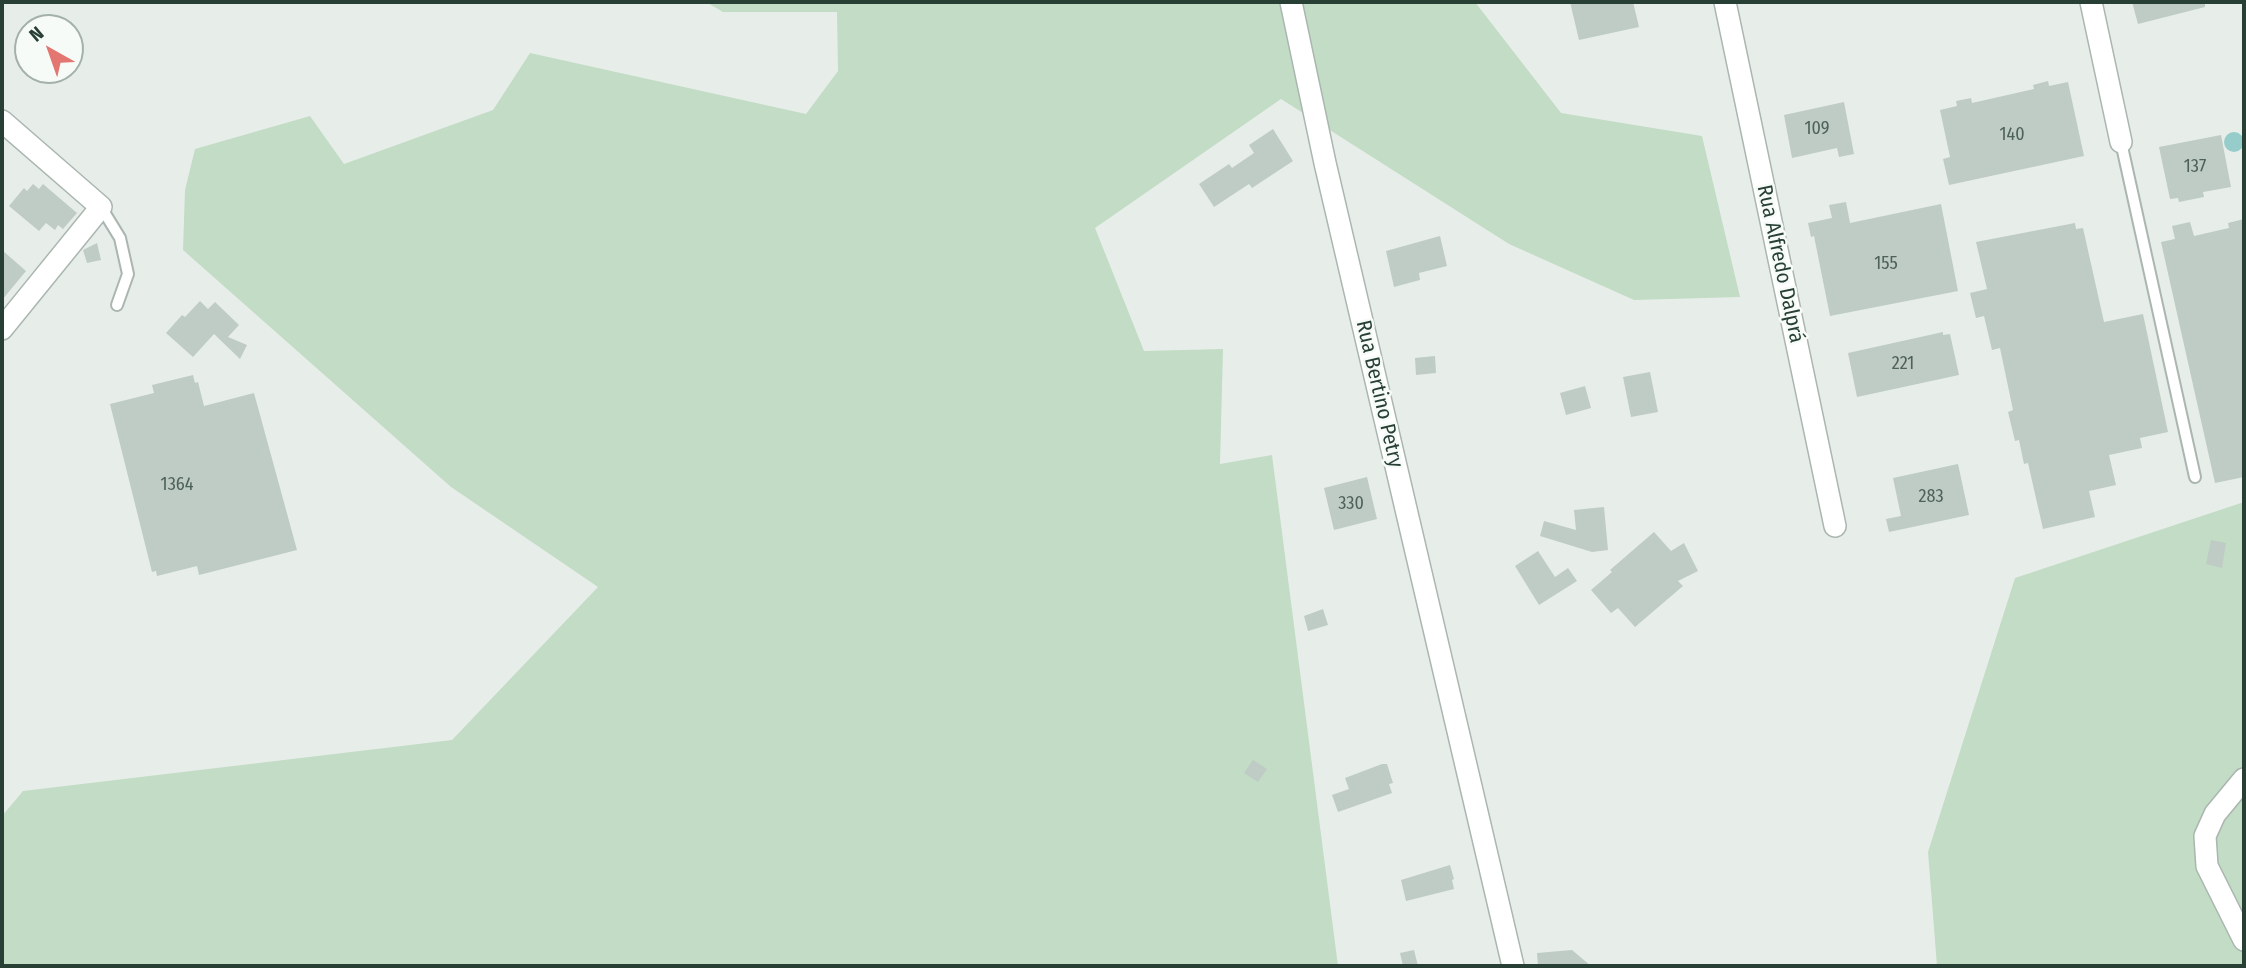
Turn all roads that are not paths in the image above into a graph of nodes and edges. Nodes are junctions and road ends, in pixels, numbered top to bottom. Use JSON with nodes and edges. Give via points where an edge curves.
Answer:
{"nodes":[{"id":1,"x":1291,"y":2,"type":"edge"},
{"id":2,"x":1725,"y":2,"type":"edge"},
{"id":3,"x":2091,"y":2,"type":"edge"},
{"id":4,"x":2,"y":121,"type":"edge"},
{"id":5,"x":2121,"y":142,"type":"joint"},
{"id":6,"x":101,"y":206,"type":"junction"},
{"id":7,"x":117,"y":305,"type":"dead end"},
{"id":8,"x":2,"y":329,"type":"edge"},
{"id":9,"x":2195,"y":477,"type":"dead end"},
{"id":10,"x":1835,"y":526,"type":"dead end"},
{"id":11,"x":2244,"y":779,"type":"edge"},
{"id":12,"x":2244,"y":940,"type":"edge"},
{"id":13,"x":1513,"y":966,"type":"edge"}],
"edges":[{"from":1,"to":13,"type":"street","name":"Rua Bertino Petry"},
{"from":2,"to":10,"type":"street","name":"Rua Alfredo Dalprá"},
{"from":3,"to":5,"type":"street"},
{"from":4,"to":6,"type":"street"},
{"from":5,"to":9,"type":"lane"},
{"from":6,"to":7,"type":"lane","via":[[120,238],[128,274]]},
{"from":6,"to":8,"type":"street"},
{"from":11,"to":12,"type":"street","via":[[2214,814],[2205,836],[2207,866]]}]}
